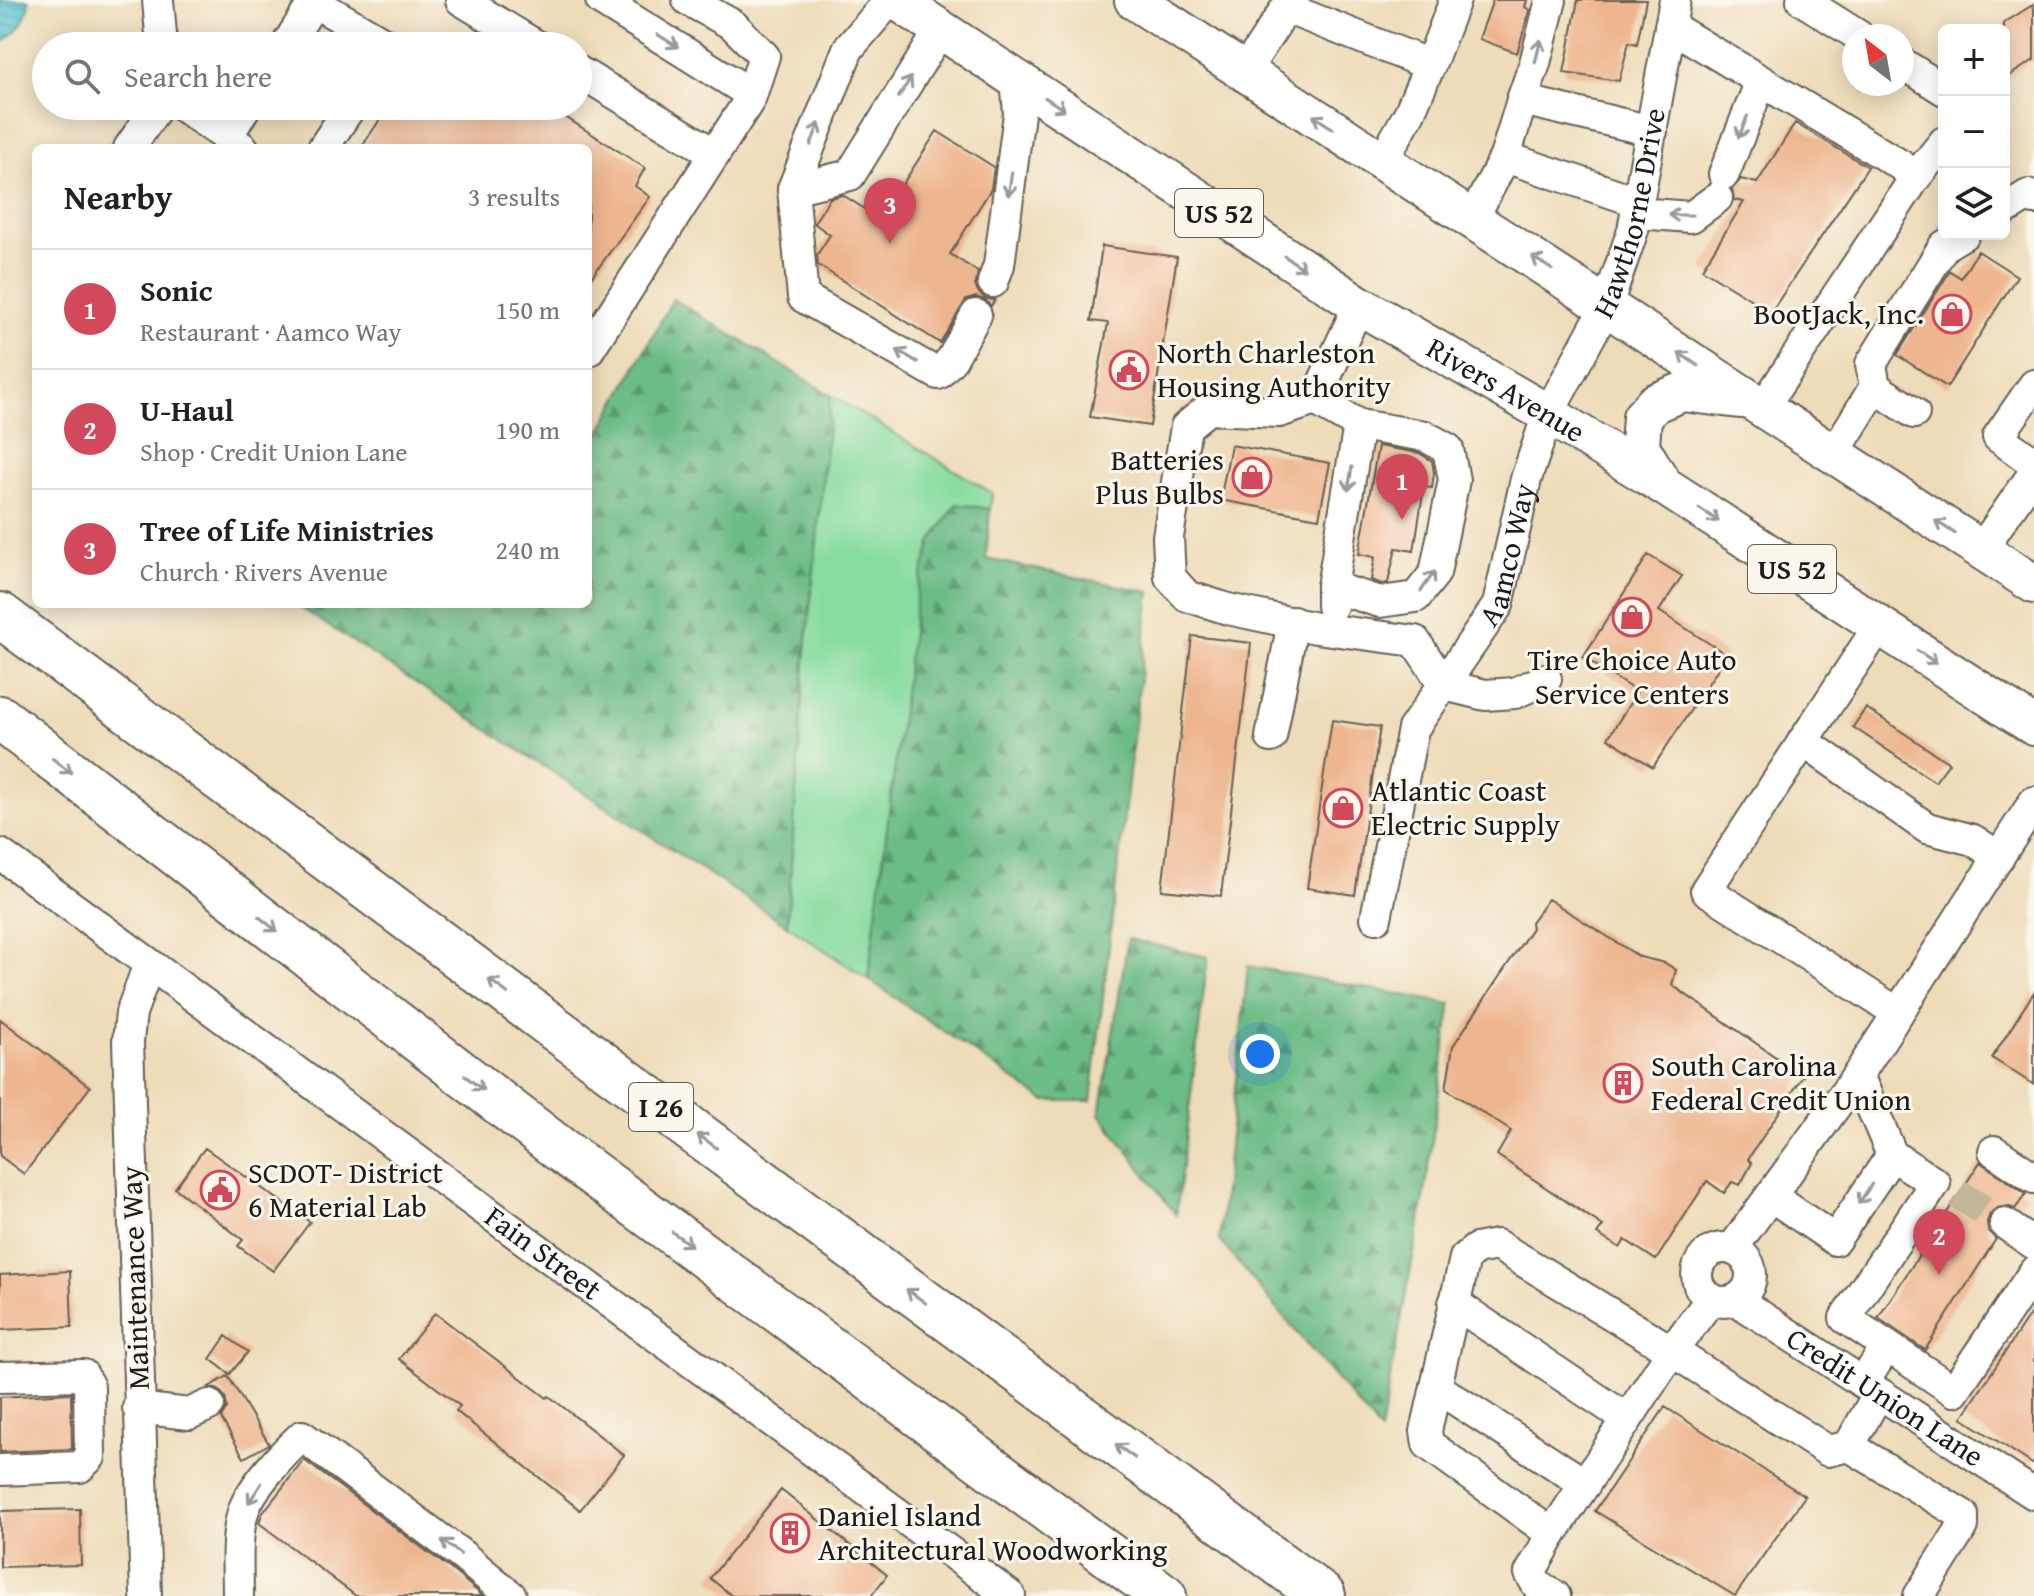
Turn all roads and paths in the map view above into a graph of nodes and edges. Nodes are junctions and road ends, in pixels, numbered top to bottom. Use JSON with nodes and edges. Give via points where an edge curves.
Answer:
{"nodes":[{"id":1,"x":158,"y":0,"type":"edge"},
{"id":2,"x":461,"y":0,"type":"edge"},
{"id":3,"x":601,"y":0,"type":"edge"},
{"id":4,"x":688,"y":0,"type":"edge"},
{"id":5,"x":893,"y":0,"type":"edge"},
{"id":6,"x":1134,"y":0,"type":"edge"},
{"id":7,"x":1455,"y":0,"type":"edge"},
{"id":8,"x":1551,"y":0,"type":"edge"},
{"id":9,"x":1802,"y":0,"type":"edge"},
{"id":10,"x":1282,"y":4,"type":"edge"},
{"id":11,"x":1673,"y":13,"type":"edge"},
{"id":12,"x":1842,"y":25,"type":"edge"},
{"id":13,"x":941,"y":29,"type":"junction"},
{"id":14,"x":161,"y":32,"type":"edge"},
{"id":15,"x":295,"y":32,"type":"edge"},
{"id":16,"x":365,"y":32,"type":"edge"},
{"id":17,"x":514,"y":32,"type":"edge"},
{"id":18,"x":1430,"y":65,"type":"junction"},
{"id":19,"x":1245,"y":71,"type":"junction"},
{"id":20,"x":1914,"y":71,"type":"edge"},
{"id":21,"x":592,"y":79,"type":"edge"},
{"id":22,"x":1016,"y":79,"type":"junction"},
{"id":23,"x":1761,"y":81,"type":"junction"},
{"id":24,"x":1938,"y":86,"type":"edge"},
{"id":25,"x":751,"y":94,"type":"junction"},
{"id":26,"x":1522,"y":100,"type":"junction"},
{"id":27,"x":148,"y":120,"type":"edge"},
{"id":28,"x":203,"y":120,"type":"edge"},
{"id":29,"x":242,"y":120,"type":"edge"},
{"id":30,"x":342,"y":120,"type":"edge"},
{"id":31,"x":1652,"y":131,"type":"junction"},
{"id":32,"x":235,"y":142,"type":"edge"},
{"id":33,"x":132,"y":144,"type":"edge"},
{"id":34,"x":326,"y":144,"type":"edge"},
{"id":35,"x":1938,"y":149,"type":"edge"},
{"id":36,"x":715,"y":154,"type":"junction"},
{"id":37,"x":1505,"y":157,"type":"junction"},
{"id":38,"x":1383,"y":160,"type":"junction"},
{"id":39,"x":1915,"y":178,"type":"junction"},
{"id":40,"x":793,"y":189,"type":"junction"},
{"id":41,"x":2034,"y":199,"type":"edge"},
{"id":42,"x":2010,"y":206,"type":"edge"},
{"id":43,"x":1638,"y":208,"type":"junction"},
{"id":44,"x":1473,"y":218,"type":"junction"},
{"id":45,"x":1954,"y":240,"type":"edge"},
{"id":46,"x":993,"y":282,"type":"dead end"},
{"id":47,"x":1359,"y":305,"type":"junction"},
{"id":48,"x":1607,"y":305,"type":"junction"},
{"id":49,"x":976,"y":315,"type":"dead end"},
{"id":50,"x":592,"y":339,"type":"edge"},
{"id":51,"x":2034,"y":385,"type":"edge"},
{"id":52,"x":1875,"y":387,"type":"junction"},
{"id":53,"x":1315,"y":400,"type":"junction"},
{"id":54,"x":1754,"y":404,"type":"junction"},
{"id":55,"x":1914,"y":413,"type":"dead end"},
{"id":56,"x":1548,"y":414,"type":"junction"},
{"id":57,"x":1359,"y":425,"type":"junction"},
{"id":58,"x":1833,"y":455,"type":"junction"},
{"id":59,"x":2034,"y":463,"type":"edge"},
{"id":60,"x":2034,"y":473,"type":"edge"},
{"id":61,"x":1663,"y":485,"type":"junction"},
{"id":62,"x":1981,"y":550,"type":"junction"},
{"id":63,"x":2034,"y":584,"type":"edge"},
{"id":64,"x":1332,"y":587,"type":"junction"},
{"id":65,"x":0,"y":615,"type":"edge"},
{"id":66,"x":1293,"y":622,"type":"junction"},
{"id":67,"x":1879,"y":626,"type":"junction"},
{"id":68,"x":1331,"y":628,"type":"junction"},
{"id":69,"x":1546,"y":679,"type":"dead end"},
{"id":70,"x":1444,"y":685,"type":"junction"},
{"id":71,"x":0,"y":718,"type":"edge"},
{"id":72,"x":2034,"y":726,"type":"edge"},
{"id":73,"x":1271,"y":737,"type":"dead end"},
{"id":74,"x":1803,"y":741,"type":"junction"},
{"id":75,"x":2034,"y":802,"type":"edge"},
{"id":76,"x":0,"y":854,"type":"edge"},
{"id":77,"x":1999,"y":857,"type":"junction"},
{"id":78,"x":1376,"y":918,"type":"dead end"},
{"id":79,"x":149,"y":964,"type":"junction"},
{"id":80,"x":1898,"y":1013,"type":"junction"},
{"id":81,"x":1858,"y":1075,"type":"junction"},
{"id":82,"x":1994,"y":1151,"type":"dead end"},
{"id":83,"x":1892,"y":1155,"type":"junction"},
{"id":84,"x":2034,"y":1178,"type":"edge"},
{"id":85,"x":1771,"y":1196,"type":"junction"},
{"id":86,"x":2005,"y":1224,"type":"tunnel mouth"},
{"id":87,"x":1835,"y":1240,"type":"junction"},
{"id":88,"x":2034,"y":1244,"type":"edge"},
{"id":89,"x":1732,"y":1249,"type":"junction"},
{"id":90,"x":1877,"y":1270,"type":"junction"},
{"id":91,"x":2034,"y":1272,"type":"edge"},
{"id":92,"x":1723,"y":1300,"type":"junction"},
{"id":93,"x":1454,"y":1303,"type":"junction"},
{"id":94,"x":1887,"y":1346,"type":"junction"},
{"id":95,"x":1672,"y":1351,"type":"junction"},
{"id":96,"x":0,"y":1377,"type":"edge"},
{"id":97,"x":1436,"y":1387,"type":"junction"},
{"id":98,"x":1871,"y":1388,"type":"junction"},
{"id":99,"x":209,"y":1405,"type":"dead end"},
{"id":100,"x":138,"y":1408,"type":"junction"},
{"id":101,"x":1627,"y":1419,"type":"junction"},
{"id":102,"x":1849,"y":1446,"type":"junction"},
{"id":103,"x":0,"y":1470,"type":"edge"},
{"id":104,"x":1585,"y":1484,"type":"junction"},
{"id":105,"x":1172,"y":1485,"type":"junction"},
{"id":106,"x":2034,"y":1494,"type":"edge"},
{"id":107,"x":1552,"y":1534,"type":"junction"},
{"id":108,"x":977,"y":1586,"type":"edge"},
{"id":109,"x":1154,"y":1590,"type":"edge"},
{"id":110,"x":146,"y":1596,"type":"edge"},
{"id":111,"x":238,"y":1596,"type":"edge"},
{"id":112,"x":511,"y":1596,"type":"edge"},
{"id":113,"x":1010,"y":1596,"type":"edge"},
{"id":114,"x":1323,"y":1596,"type":"edge"},
{"id":115,"x":1356,"y":1596,"type":"edge"},
{"id":116,"x":1555,"y":1596,"type":"edge"},
{"id":117,"x":1919,"y":1596,"type":"edge"}],
"edges":[{"from":1,"to":14,"type":"street"},
{"from":2,"to":17,"type":"street"},
{"from":3,"to":25,"type":"street","one_way":true},
{"from":4,"to":25,"type":"street","via":[[733,25],[764,56]]},
{"from":5,"to":13,"type":"main road","name":"Rivers Avenue","number":"US 52"},
{"from":40,"to":5,"type":"street","one_way":true,"via":[[848,49]]},
{"from":6,"to":19,"type":"main road"},
{"from":7,"to":18,"type":"street"},
{"from":26,"to":8,"type":"street","one_way":true},
{"from":9,"to":12,"type":"street"},
{"from":10,"to":18,"type":"street"},
{"from":10,"to":19,"type":"street"},
{"from":11,"to":23,"type":"street"},
{"from":11,"to":31,"type":"street","name":"Hawthorne Drive"},
{"from":13,"to":22,"type":"main road","name":"Rivers Avenue","number":"US 52"},
{"from":40,"to":13,"type":"street","one_way":true,"via":[[850,175]]},
{"from":15,"to":16,"type":"street","via":[[314,2]]},
{"from":18,"to":38,"type":"street"},
{"from":38,"to":19,"type":"main road","one_way":true},
{"from":20,"to":24,"type":"street"},
{"from":21,"to":36,"type":"street"},
{"from":22,"to":46,"type":"street","one_way":true,"via":[[1019,114]]},
{"from":22,"to":47,"type":"main road","name":"Rivers Avenue","number":"US 52","one_way":true},
{"from":23,"to":39,"type":"street"},
{"from":23,"to":43,"type":"street","one_way":true,"via":[[1721,186],[1691,217]]},
{"from":25,"to":36,"type":"street"},
{"from":26,"to":31,"type":"street"},
{"from":26,"to":37,"type":"street"},
{"from":27,"to":33,"type":"street"},
{"from":28,"to":32,"type":"street"},
{"from":29,"to":32,"type":"street"},
{"from":30,"to":34,"type":"street"},
{"from":31,"to":43,"type":"street","name":"Hawthorne Drive"},
{"from":35,"to":39,"type":"street"},
{"from":36,"to":50,"type":"street"},
{"from":37,"to":43,"type":"street"},
{"from":37,"to":44,"type":"street"},
{"from":38,"to":44,"type":"main road"},
{"from":39,"to":54,"type":"street"},
{"from":49,"to":40,"type":"street","one_way":true,"via":[[938,374],[803,297]]},
{"from":41,"to":42,"type":"street","via":[[2028,195]]},
{"from":43,"to":48,"type":"street","name":"Hawthorne Drive"},
{"from":48,"to":44,"type":"main road","one_way":true},
{"from":45,"to":52,"type":"street","via":[[1944,246],[1871,364]]},
{"from":47,"to":53,"type":"street"},
{"from":47,"to":56,"type":"main road","name":"Rivers Avenue","number":"US 52"},
{"from":54,"to":48,"type":"main road","one_way":true},
{"from":48,"to":56,"type":"street","name":"Hawthorne Drive"},
{"from":51,"to":59,"type":"street","via":[[1998,437]]},
{"from":52,"to":55,"type":"street"},
{"from":52,"to":58,"type":"street"},
{"from":53,"to":57,"type":"street"},
{"from":53,"to":66,"type":"street","via":[[1279,412],[1208,409],[1186,427],[1168,537],[1170,577],[1187,596]]},
{"from":54,"to":58,"type":"main road"},
{"from":54,"to":61,"type":"main road","via":[[1682,392],[1655,403],[1642,417],[1640,447]]},
{"from":56,"to":61,"type":"main road","name":"Rivers Avenue","number":"US 52"},
{"from":56,"to":70,"type":"street","name":"Aamco Way","via":[[1526,479],[1498,605]]},
{"from":57,"to":64,"type":"street","one_way":true},
{"from":64,"to":57,"type":"street","one_way":true,"via":[[1380,602],[1416,597],[1435,573],[1454,480],[1448,449],[1425,436]]},
{"from":62,"to":58,"type":"main road","one_way":true},
{"from":60,"to":62,"type":"street"},
{"from":61,"to":67,"type":"main road","name":"Rivers Avenue","number":"US 52","one_way":true},
{"from":62,"to":63,"type":"main road"},
{"from":64,"to":68,"type":"street"},
{"from":105,"to":65,"type":"highway","number":"I 26","one_way":true},
{"from":66,"to":68,"type":"street"},
{"from":66,"to":73,"type":"street"},
{"from":67,"to":72,"type":"main road","name":"Rivers Avenue","number":"US 52","one_way":true},
{"from":67,"to":74,"type":"street"},
{"from":68,"to":70,"type":"street","via":[[1415,641]]},
{"from":69,"to":70,"type":"street","via":[[1515,693],[1485,695]]},
{"from":70,"to":78,"type":"street","name":"Aamco Way","via":[[1413,729]]},
{"from":71,"to":109,"type":"highway","one_way":true,"via":[[557,1147]]},
{"from":74,"to":77,"type":"street","via":[[1927,828],[1973,840]]},
{"from":74,"to":80,"type":"street","via":[[1706,890]]},
{"from":75,"to":77,"type":"street"},
{"from":76,"to":79,"type":"street","name":"Fain Street"},
{"from":77,"to":80,"type":"street"},
{"from":79,"to":100,"type":"street","name":"Maintenance Way","via":[[131,1013],[128,1041]]},
{"from":79,"to":108,"type":"street","name":"Fain Street"},
{"from":80,"to":81,"type":"street"},
{"from":81,"to":83,"type":"street"},
{"from":81,"to":85,"type":"street"},
{"from":82,"to":84,"type":"street"},
{"from":83,"to":87,"type":"street","one_way":true},
{"from":83,"to":90,"type":"street","via":[[1946,1188]]},
{"from":85,"to":87,"type":"street"},
{"from":85,"to":89,"type":"street"},
{"from":86,"to":88,"type":"street"},
{"from":87,"to":90,"type":"street"},
{"from":89,"to":92,"type":"street","via":[[1751,1268],[1749,1286]]},
{"from":89,"to":92,"type":"street","via":[[1714,1249],[1701,1260],[1696,1278],[1698,1286]]},
{"from":90,"to":94,"type":"street","via":[[1845,1318]]},
{"from":91,"to":94,"type":"street","via":[[1954,1391]]},
{"from":92,"to":95,"type":"street"},
{"from":92,"to":98,"type":"street","name":"Credit Union Lane"},
{"from":93,"to":95,"type":"street","via":[[1465,1258],[1476,1249],[1497,1245]]},
{"from":93,"to":97,"type":"street"},
{"from":93,"to":101,"type":"street"},
{"from":94,"to":98,"type":"street"},
{"from":95,"to":101,"type":"street"},
{"from":95,"to":102,"type":"street","via":[[1828,1451]]},
{"from":96,"to":103,"type":"street","via":[[83,1375],[89,1387],[90,1457],[80,1467]]},
{"from":97,"to":104,"type":"street"},
{"from":97,"to":107,"type":"street","via":[[1428,1444]]},
{"from":98,"to":102,"type":"street"},
{"from":98,"to":106,"type":"street","name":"Credit Union Lane"},
{"from":99,"to":100,"type":"street","via":[[189,1414]]},
{"from":100,"to":110,"type":"street","name":"Maintenance Way"},
{"from":101,"to":104,"type":"street"},
{"from":102,"to":117,"type":"street","via":[[1963,1515],[1963,1526]]},
{"from":104,"to":107,"type":"street"},
{"from":105,"to":114,"type":"highway","number":"I 26"},
{"from":105,"to":115,"type":"highway"},
{"from":107,"to":116,"type":"street","via":[[1530,1573],[1537,1585]]},
{"from":108,"to":113,"type":"street","name":"Fain Street"},
{"from":112,"to":111,"type":"street","one_way":true,"via":[[302,1436],[279,1455],[244,1508]]}]}
